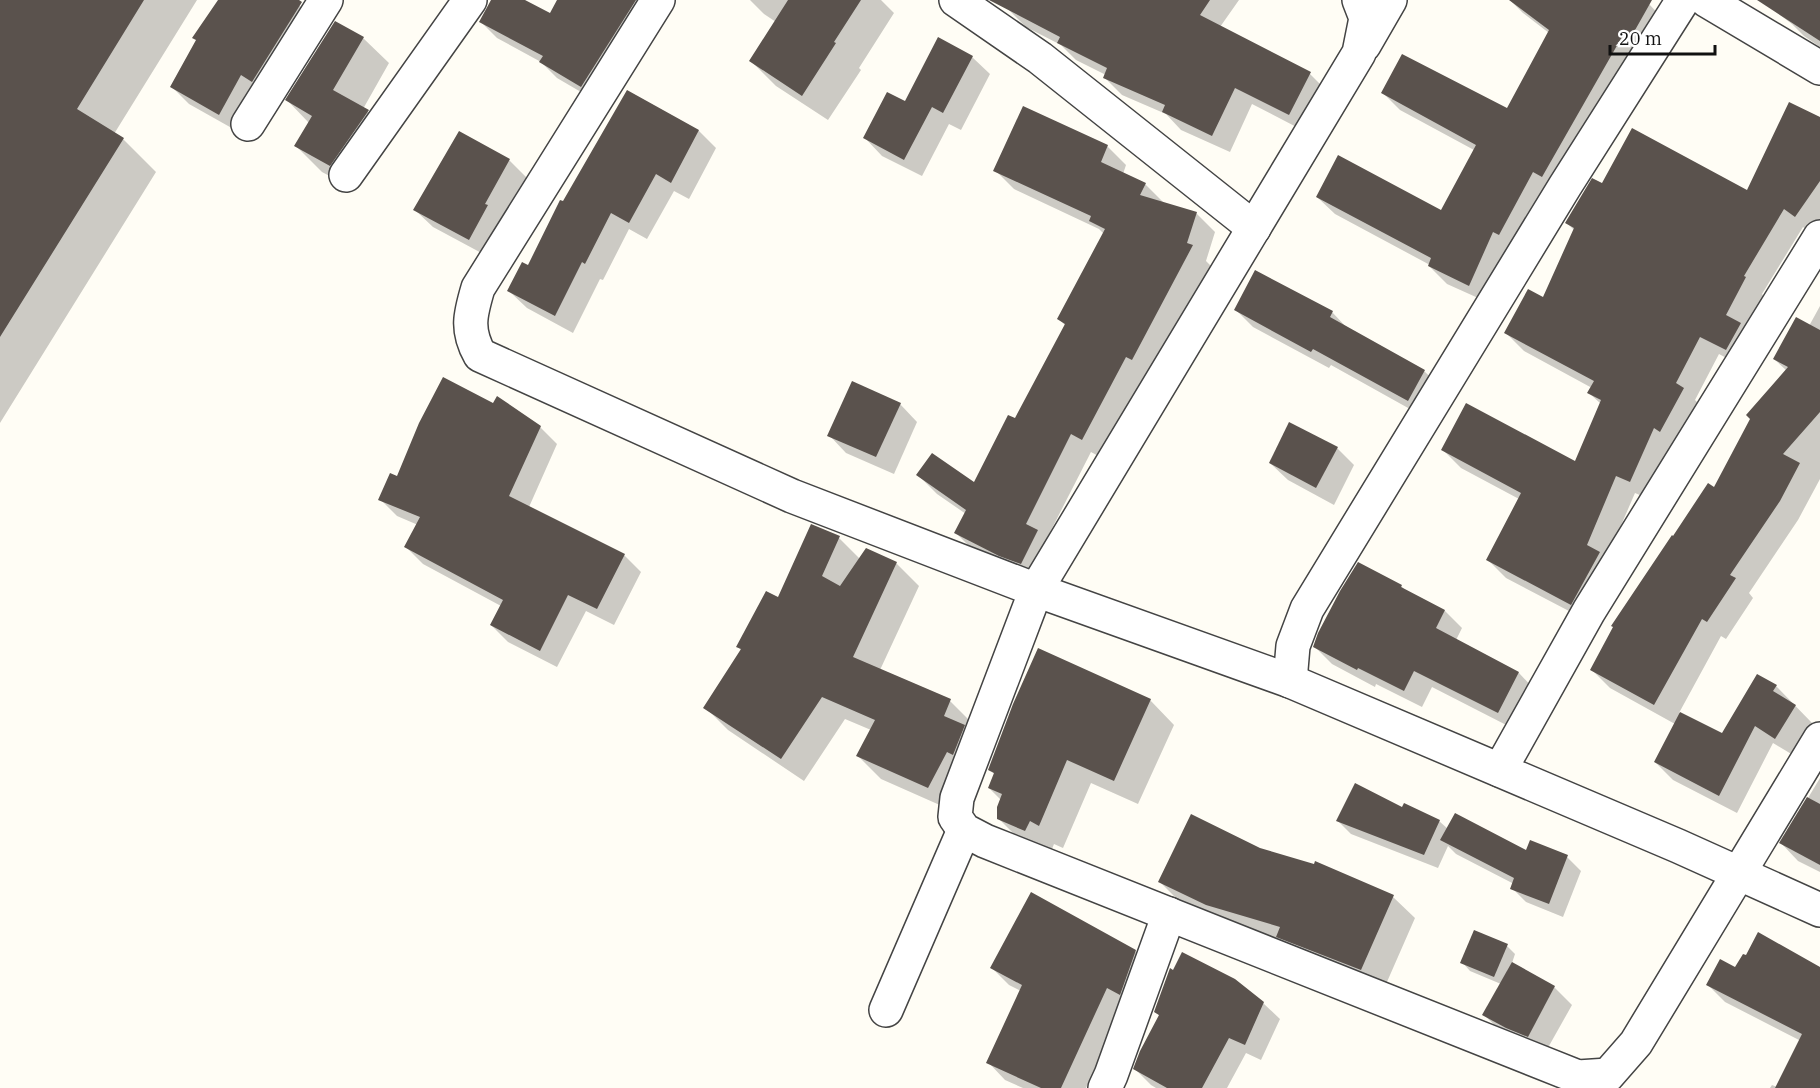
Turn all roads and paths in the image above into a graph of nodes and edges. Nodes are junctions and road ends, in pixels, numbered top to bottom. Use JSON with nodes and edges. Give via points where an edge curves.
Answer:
{"nodes":[{"id":1,"x":326,"y":0,"type":"edge"},
{"id":2,"x":470,"y":0,"type":"edge"},
{"id":3,"x":658,"y":0,"type":"edge"},
{"id":4,"x":956,"y":0,"type":"edge"},
{"id":5,"x":1359,"y":0,"type":"edge"},
{"id":6,"x":1390,"y":0,"type":"edge"},
{"id":7,"x":1683,"y":0,"type":"edge"},
{"id":8,"x":1706,"y":0,"type":"edge"},
{"id":9,"x":1359,"y":54,"type":"junction"},
{"id":10,"x":1820,"y":68,"type":"edge"},
{"id":11,"x":248,"y":124,"type":"dead end"},
{"id":12,"x":346,"y":175,"type":"dead end"},
{"id":13,"x":1254,"y":228,"type":"junction"},
{"id":14,"x":1820,"y":237,"type":"edge"},
{"id":15,"x":1036,"y":590,"type":"junction"},
{"id":16,"x":1290,"y":681,"type":"junction"},
{"id":17,"x":1820,"y":740,"type":"edge"},
{"id":18,"x":1500,"y":770,"type":"junction"},
{"id":19,"x":964,"y":830,"type":"junction"},
{"id":20,"x":1739,"y":872,"type":"junction"},
{"id":21,"x":1820,"y":910,"type":"edge"},
{"id":22,"x":1169,"y":914,"type":"junction"},
{"id":23,"x":886,"y":1010,"type":"dead end"},
{"id":24,"x":1105,"y":1088,"type":"edge"}],
"edges":[{"from":1,"to":11,"type":"street"},
{"from":2,"to":12,"type":"street"},
{"from":3,"to":15,"type":"street","via":[[478,288],[470,316],[472,341],[480,355],[792,496]]},
{"from":4,"to":13,"type":"street","via":[[1040,58]]},
{"from":5,"to":9,"type":"street","via":[[1366,18]]},
{"from":6,"to":9,"type":"street"},
{"from":7,"to":16,"type":"street","via":[[1307,609],[1293,646]]},
{"from":8,"to":10,"type":"street"},
{"from":9,"to":13,"type":"street"},
{"from":13,"to":15,"type":"street"},
{"from":14,"to":18,"type":"street","via":[[1589,611]]},
{"from":15,"to":16,"type":"street"},
{"from":15,"to":19,"type":"street","via":[[957,798],[955,817]]},
{"from":16,"to":18,"type":"street"},
{"from":17,"to":20,"type":"street"},
{"from":18,"to":20,"type":"street"},
{"from":19,"to":22,"type":"street"},
{"from":19,"to":23,"type":"street"},
{"from":20,"to":21,"type":"street"},
{"from":20,"to":22,"type":"street","via":[[1636,1043],[1608,1076],[1578,1077]]},
{"from":22,"to":24,"type":"street"}]}
